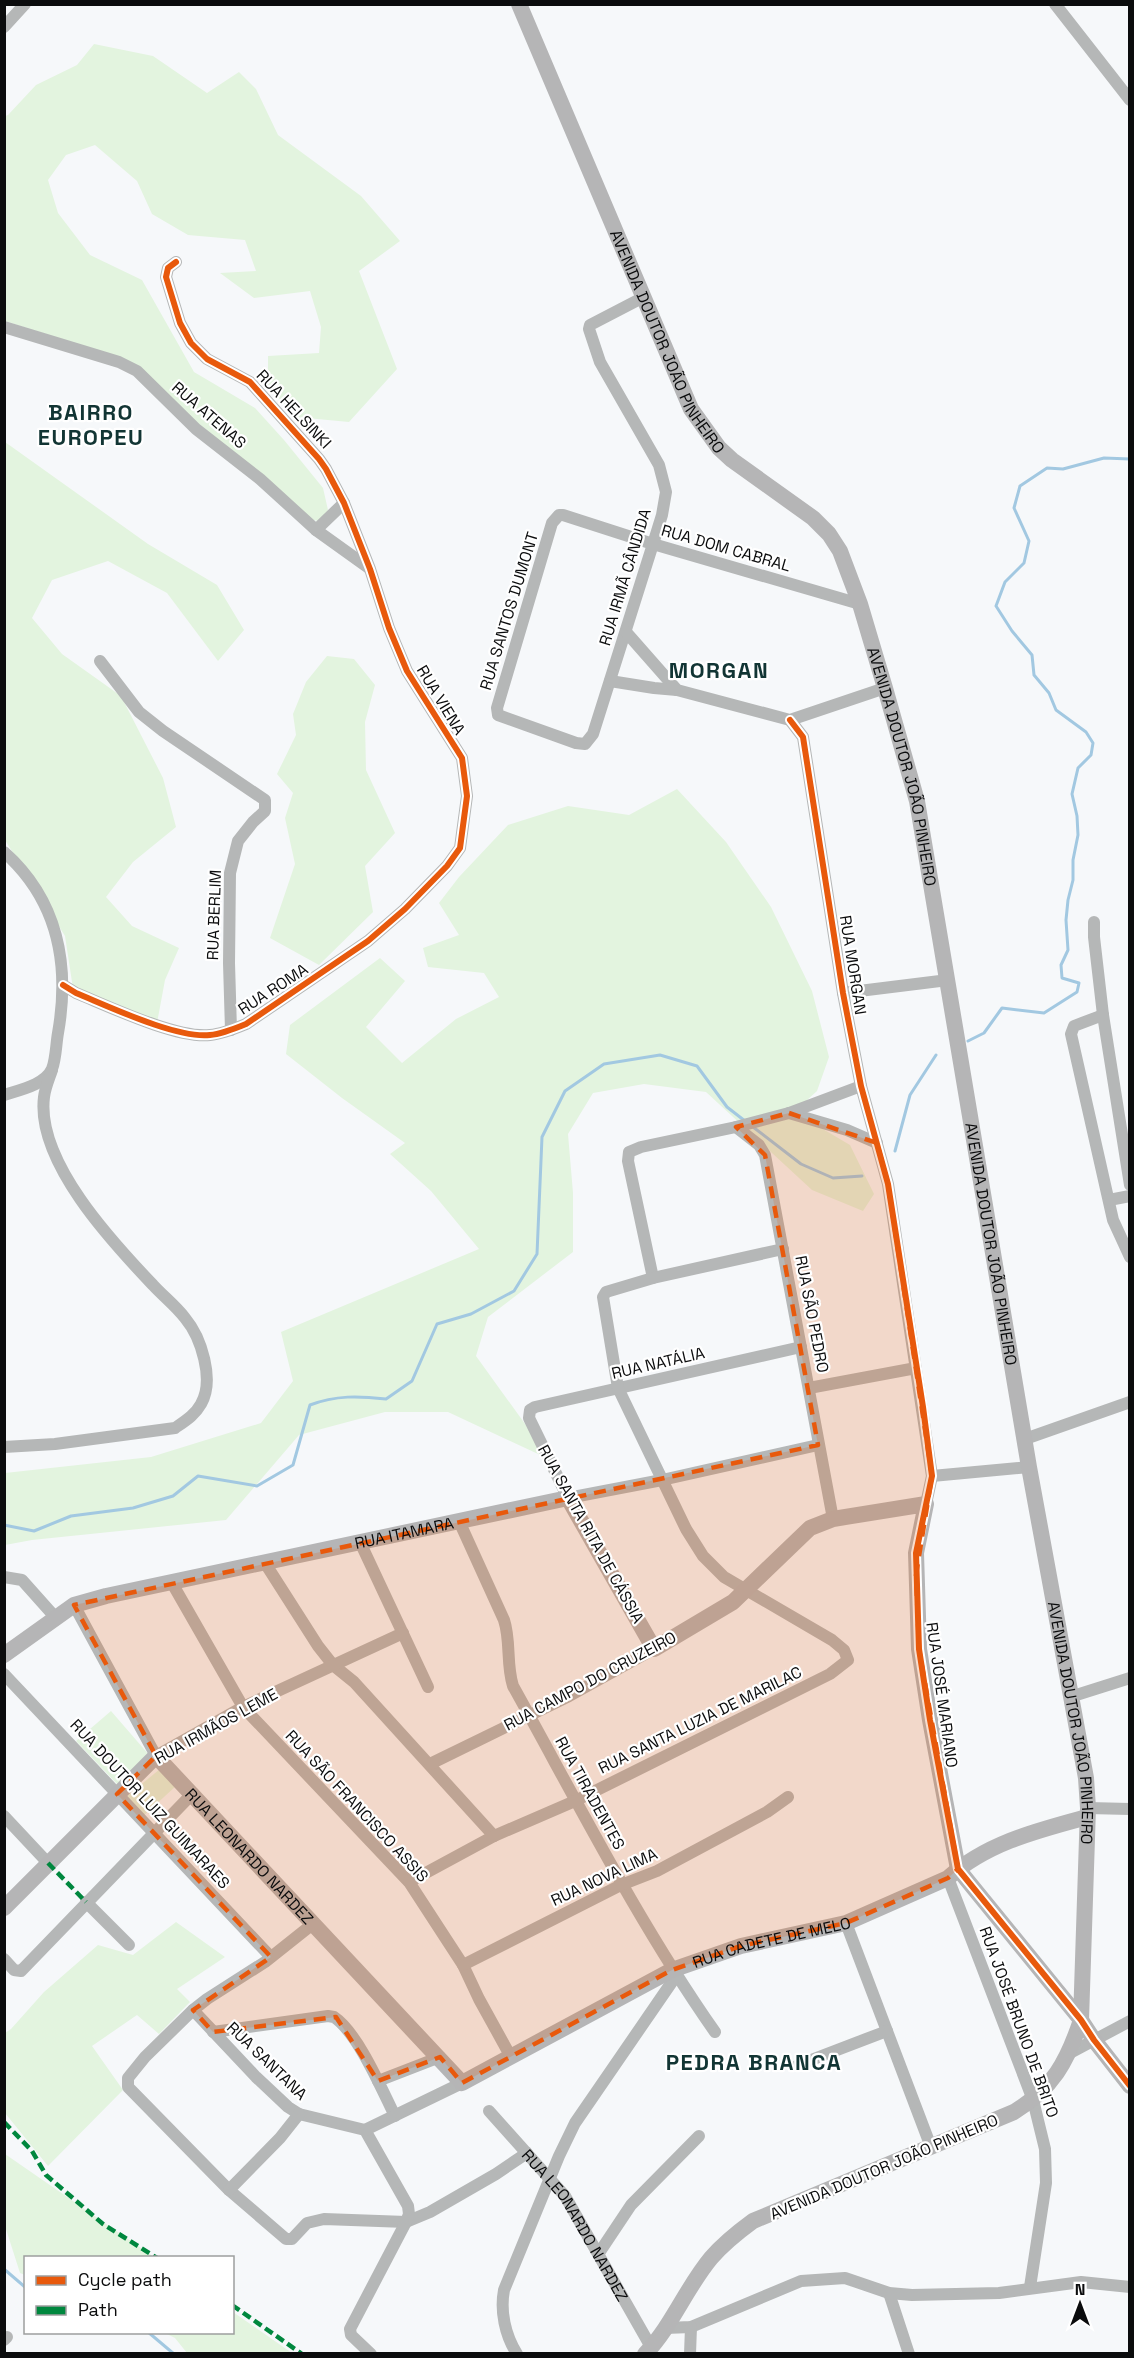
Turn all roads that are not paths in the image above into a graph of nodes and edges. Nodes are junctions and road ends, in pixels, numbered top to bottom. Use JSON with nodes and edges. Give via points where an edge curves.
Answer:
{"nodes":[{"id":1,"x":25,"y":4,"type":"edge"},
{"id":2,"x":519,"y":4,"type":"edge"},
{"id":3,"x":1055,"y":4,"type":"edge"},
{"id":4,"x":4,"y":27,"type":"edge"},
{"id":5,"x":1129,"y":100,"type":"edge"},
{"id":6,"x":176,"y":262,"type":"dead end"},
{"id":7,"x":642,"y":298,"type":"junction"},
{"id":8,"x":4,"y":327,"type":"edge"},
{"id":9,"x":344,"y":503,"type":"junction"},
{"id":10,"x":552,"y":523,"type":"joint"},
{"id":11,"x":316,"y":530,"type":"junction"},
{"id":12,"x":652,"y":544,"type":"junction"},
{"id":13,"x":370,"y":568,"type":"junction"},
{"id":14,"x":860,"y":604,"type":"junction"},
{"id":15,"x":626,"y":632,"type":"junction"},
{"id":16,"x":100,"y":661,"type":"dead end"},
{"id":17,"x":610,"y":681,"type":"junction"},
{"id":18,"x":885,"y":688,"type":"junction"},
{"id":19,"x":677,"y":690,"type":"junction"},
{"id":20,"x":790,"y":720,"type":"junction"},
{"id":21,"x":593,"y":734,"type":"joint"},
{"id":22,"x":460,"y":848,"type":"joint"},
{"id":23,"x":4,"y":852,"type":"edge"},
{"id":24,"x":1094,"y":922,"type":"dead end"},
{"id":25,"x":948,"y":980,"type":"junction"},
{"id":26,"x":63,"y":985,"type":"junction"},
{"id":27,"x":843,"y":993,"type":"junction"},
{"id":28,"x":1103,"y":1015,"type":"junction"},
{"id":29,"x":231,"y":1030,"type":"junction"},
{"id":30,"x":52,"y":1070,"type":"junction"},
{"id":31,"x":861,"y":1086,"type":"junction"},
{"id":32,"x":4,"y":1095,"type":"edge"},
{"id":33,"x":789,"y":1113,"type":"junction"},
{"id":34,"x":736,"y":1127,"type":"junction"},
{"id":35,"x":877,"y":1143,"type":"junction"},
{"id":36,"x":1130,"y":1185,"type":"edge"},
{"id":37,"x":1130,"y":1196,"type":"edge"},
{"id":38,"x":1109,"y":1200,"type":"junction"},
{"id":39,"x":894,"y":1216,"type":"joint"},
{"id":40,"x":783,"y":1249,"type":"junction"},
{"id":41,"x":1130,"y":1257,"type":"edge"},
{"id":42,"x":653,"y":1278,"type":"junction"},
{"id":43,"x":801,"y":1347,"type":"junction"},
{"id":44,"x":916,"y":1368,"type":"junction"},
{"id":45,"x":618,"y":1388,"type":"junction"},
{"id":46,"x":809,"y":1388,"type":"junction"},
{"id":47,"x":1130,"y":1402,"type":"edge"},
{"id":48,"x":528,"y":1418,"type":"joint"},
{"id":49,"x":1025,"y":1439,"type":"junction"},
{"id":50,"x":818,"y":1445,"type":"junction"},
{"id":51,"x":4,"y":1447,"type":"edge"},
{"id":52,"x":1029,"y":1467,"type":"junction"},
{"id":53,"x":932,"y":1476,"type":"junction"},
{"id":54,"x":662,"y":1480,"type":"junction"},
{"id":55,"x":568,"y":1498,"type":"junction"},
{"id":56,"x":926,"y":1504,"type":"junction"},
{"id":57,"x":833,"y":1519,"type":"junction"},
{"id":58,"x":459,"y":1521,"type":"junction"},
{"id":59,"x":360,"y":1542,"type":"junction"},
{"id":60,"x":265,"y":1563,"type":"junction"},
{"id":61,"x":4,"y":1577,"type":"edge"},
{"id":62,"x":171,"y":1583,"type":"junction"},
{"id":63,"x":747,"y":1591,"type":"junction"},
{"id":64,"x":74,"y":1605,"type":"junction"},
{"id":65,"x":56,"y":1617,"type":"junction"},
{"id":66,"x":404,"y":1633,"type":"junction"},
{"id":67,"x":654,"y":1649,"type":"junction"},
{"id":68,"x":4,"y":1655,"type":"edge"},
{"id":69,"x":333,"y":1665,"type":"junction"},
{"id":70,"x":4,"y":1674,"type":"edge"},
{"id":71,"x":1130,"y":1678,"type":"edge"},
{"id":72,"x":428,"y":1687,"type":"dead end"},
{"id":73,"x":1070,"y":1696,"type":"junction"},
{"id":74,"x":243,"y":1707,"type":"junction"},
{"id":75,"x":529,"y":1715,"type":"junction"},
{"id":76,"x":156,"y":1756,"type":"junction"},
{"id":77,"x":430,"y":1764,"type":"junction"},
{"id":78,"x":193,"y":1793,"type":"junction"},
{"id":79,"x":117,"y":1794,"type":"junction"},
{"id":80,"x":788,"y":1797,"type":"dead end"},
{"id":81,"x":575,"y":1801,"type":"junction"},
{"id":82,"x":1130,"y":1809,"type":"edge"},
{"id":83,"x":1087,"y":1813,"type":"junction"},
{"id":84,"x":4,"y":1816,"type":"edge"},
{"id":85,"x":154,"y":1833,"type":"junction"},
{"id":86,"x":494,"y":1836,"type":"junction"},
{"id":87,"x":48,"y":1863,"type":"junction"},
{"id":88,"x":953,"y":1873,"type":"junction"},
{"id":89,"x":409,"y":1882,"type":"junction"},
{"id":90,"x":621,"y":1885,"type":"junction"},
{"id":91,"x":975,"y":1890,"type":"junction"},
{"id":92,"x":957,"y":1899,"type":"junction"},
{"id":93,"x":86,"y":1902,"type":"junction"},
{"id":94,"x":4,"y":1908,"type":"edge"},
{"id":95,"x":314,"y":1923,"type":"junction"},
{"id":96,"x":846,"y":1923,"type":"junction"},
{"id":97,"x":129,"y":1945,"type":"dead end"},
{"id":98,"x":270,"y":1956,"type":"junction"},
{"id":99,"x":4,"y":1959,"type":"edge"},
{"id":100,"x":463,"y":1965,"type":"junction"},
{"id":101,"x":674,"y":1973,"type":"junction"},
{"id":102,"x":193,"y":2010,"type":"junction"},
{"id":103,"x":1081,"y":2020,"type":"junction"},
{"id":104,"x":1130,"y":2021,"type":"edge"},
{"id":105,"x":887,"y":2031,"type":"junction"},
{"id":106,"x":213,"y":2032,"type":"junction"},
{"id":107,"x":715,"y":2032,"type":"dead end"},
{"id":108,"x":1094,"y":2040,"type":"junction"},
{"id":109,"x":1070,"y":2053,"type":"junction"},
{"id":110,"x":440,"y":2058,"type":"junction"},
{"id":111,"x":511,"y":2058,"type":"junction"},
{"id":112,"x":798,"y":2065,"type":"dead end"},
{"id":113,"x":378,"y":2081,"type":"junction"},
{"id":114,"x":462,"y":2083,"type":"junction"},
{"id":115,"x":1130,"y":2086,"type":"edge"},
{"id":116,"x":1033,"y":2100,"type":"junction"},
{"id":117,"x":489,"y":2110,"type":"dead end"},
{"id":118,"x":299,"y":2114,"type":"junction"},
{"id":119,"x":395,"y":2116,"type":"junction"},
{"id":120,"x":365,"y":2130,"type":"junction"},
{"id":121,"x":699,"y":2136,"type":"dead end"},
{"id":122,"x":931,"y":2146,"type":"junction"},
{"id":123,"x":527,"y":2152,"type":"junction"},
{"id":124,"x":550,"y":2178,"type":"junction"},
{"id":125,"x":229,"y":2190,"type":"junction"},
{"id":126,"x":406,"y":2222,"type":"junction"},
{"id":127,"x":599,"y":2253,"type":"junction"},
{"id":128,"x":1030,"y":2287,"type":"junction"},
{"id":129,"x":1130,"y":2287,"type":"edge"},
{"id":130,"x":889,"y":2293,"type":"junction"},
{"id":131,"x":665,"y":2328,"type":"junction"},
{"id":132,"x":691,"y":2328,"type":"junction"},
{"id":133,"x":648,"y":2350,"type":"edge"},
{"id":134,"x":371,"y":2354,"type":"edge"},
{"id":135,"x":517,"y":2354,"type":"edge"},
{"id":136,"x":690,"y":2354,"type":"edge"},
{"id":137,"x":909,"y":2354,"type":"edge"}],
"edges":[{"from":1,"to":4,"type":"street"},
{"from":2,"to":7,"type":"street","name":"AVENIDA DOUTOR JOÃO PINHEIRO"},
{"from":3,"to":5,"type":"street"},
{"from":6,"to":9,"type":"street","name":"RUA HELSINKI","via":[[168,268],[166,277],[180,323],[191,343],[207,359],[250,382],[319,459]]},
{"from":7,"to":12,"type":"street","name":"RUA IRMÃ CÂNDIDA","via":[[589,329],[600,362],[659,465],[666,492]]},
{"from":7,"to":14,"type":"street","name":"AVENIDA DOUTOR JOÃO PINHEIRO","via":[[691,409],[732,460],[813,518],[829,534],[840,551]]},
{"from":8,"to":11,"type":"street","name":"RUA ATENAS","via":[[137,370],[196,429]]},
{"from":9,"to":11,"type":"street"},
{"from":9,"to":13,"type":"street","name":"RUA HELSINKI"},
{"from":10,"to":12,"type":"street","name":"RUA DOM CABRAL","via":[[563,515]]},
{"from":10,"to":21,"type":"street","name":"RUA SANTOS DUMONT","via":[[497,712],[501,717],[576,743],[585,744]]},
{"from":11,"to":13,"type":"street","name":"RUA ATENAS"},
{"from":12,"to":14,"type":"street","name":"RUA DOM CABRAL"},
{"from":12,"to":15,"type":"street","name":"RUA IRMÃ CÂNDIDA"},
{"from":13,"to":22,"type":"street","name":"RUA VIENA","via":[[407,671],[462,758],[467,796]]},
{"from":14,"to":18,"type":"street","name":"AVENIDA DOUTOR JOÃO PINHEIRO"},
{"from":15,"to":17,"type":"street","name":"RUA IRMÃ CÂNDIDA"},
{"from":15,"to":19,"type":"street"},
{"from":16,"to":29,"type":"street","name":"RUA BERLIM","via":[[139,712],[263,798],[266,805],[265,812],[238,841],[230,873]]},
{"from":17,"to":19,"type":"street"},
{"from":17,"to":21,"type":"street","name":"RUA IRMÃ CÂNDIDA"},
{"from":18,"to":20,"type":"street"},
{"from":18,"to":25,"type":"street","name":"AVENIDA DOUTOR JOÃO PINHEIRO","via":[[917,801]]},
{"from":19,"to":20,"type":"street"},
{"from":20,"to":27,"type":"street","name":"RUA MORGAN","via":[[803,737]]},
{"from":22,"to":29,"type":"street","name":"RUA ROMA","via":[[405,909],[368,941],[246,1024]]},
{"from":23,"to":26,"type":"street","via":[[21,867],[48,909],[61,949]]},
{"from":24,"to":28,"type":"street"},
{"from":25,"to":27,"type":"street"},
{"from":25,"to":49,"type":"street","name":"AVENIDA DOUTOR JOÃO PINHEIRO"},
{"from":26,"to":29,"type":"street","name":"RUA ROMA","via":[[185,1035]]},
{"from":26,"to":30,"type":"street"},
{"from":27,"to":31,"type":"street","name":"RUA MORGAN"},
{"from":28,"to":36,"type":"street"},
{"from":28,"to":38,"type":"street","via":[[1074,1026],[1071,1034]]},
{"from":30,"to":32,"type":"street","via":[[39,1082]]},
{"from":30,"to":51,"type":"street","via":[[44,1096],[44,1116],[58,1165],[94,1220],[185,1318],[200,1343],[207,1374],[203,1402],[175,1428]]},
{"from":31,"to":33,"type":"street"},
{"from":31,"to":35,"type":"street","name":"RUA MORGAN"},
{"from":33,"to":34,"type":"street"},
{"from":33,"to":35,"type":"street"},
{"from":34,"to":40,"type":"street","name":"RUA SÃO PEDRO","via":[[759,1145],[765,1155]]},
{"from":34,"to":42,"type":"street","via":[[628,1152]]},
{"from":35,"to":39,"type":"street","name":"RUA MORGAN"},
{"from":37,"to":38,"type":"street"},
{"from":38,"to":41,"type":"street","via":[[1113,1220]]},
{"from":39,"to":44,"type":"street","name":"RUA JOSÉ MARIANO"},
{"from":40,"to":42,"type":"street"},
{"from":40,"to":43,"type":"street","name":"RUA SÃO PEDRO"},
{"from":42,"to":45,"type":"street","via":[[606,1292],[603,1297]]},
{"from":43,"to":45,"type":"street","name":"RUA NATÁLIA"},
{"from":43,"to":46,"type":"street","name":"RUA SÃO PEDRO"},
{"from":44,"to":46,"type":"street"},
{"from":44,"to":53,"type":"street","name":"RUA JOSÉ MARIANO"},
{"from":45,"to":48,"type":"street","name":"RUA NATÁLIA","via":[[535,1407]]},
{"from":45,"to":54,"type":"street"},
{"from":46,"to":50,"type":"street","name":"RUA SÃO PEDRO"},
{"from":47,"to":49,"type":"street"},
{"from":48,"to":55,"type":"street","name":"RUA SANTA RITA DE CÁSSIA"},
{"from":49,"to":52,"type":"street","name":"AVENIDA DOUTOR JOÃO PINHEIRO"},
{"from":50,"to":54,"type":"street","name":"RUA ITAMARA"},
{"from":50,"to":57,"type":"street","name":"RUA SÃO PEDRO"},
{"from":52,"to":53,"type":"street"},
{"from":52,"to":73,"type":"street","name":"AVENIDA DOUTOR JOÃO PINHEIRO"},
{"from":53,"to":56,"type":"street","name":"RUA JOSÉ MARIANO"},
{"from":54,"to":55,"type":"street","name":"RUA ITAMARA"},
{"from":54,"to":63,"type":"street","via":[[703,1556],[724,1577]]},
{"from":55,"to":58,"type":"street","name":"RUA ITAMARA"},
{"from":55,"to":67,"type":"street","name":"RUA SANTA RITA DE CÁSSIA"},
{"from":56,"to":57,"type":"street","name":"RUA CAMPO DO CRUZEIRO"},
{"from":56,"to":88,"type":"street","name":"RUA JOSÉ MARIANO","via":[[916,1552],[919,1650]]},
{"from":57,"to":63,"type":"street","name":"RUA CAMPO DO CRUZEIRO","via":[[803,1533]]},
{"from":58,"to":59,"type":"street","name":"RUA ITAMARA"},
{"from":58,"to":75,"type":"street","name":"RUA TIRADENTES","via":[[504,1620],[510,1676]]},
{"from":59,"to":60,"type":"street","name":"RUA ITAMARA"},
{"from":59,"to":66,"type":"street"},
{"from":60,"to":62,"type":"street","name":"RUA ITAMARA"},
{"from":60,"to":69,"type":"street"},
{"from":61,"to":65,"type":"street","via":[[22,1580]]},
{"from":62,"to":64,"type":"street","name":"RUA ITAMARA"},
{"from":62,"to":74,"type":"street","name":"RUA SÃO FRANCISCO ASSIS"},
{"from":63,"to":67,"type":"street","name":"RUA CAMPO DO CRUZEIRO"},
{"from":63,"to":81,"type":"street","name":"RUA SANTA LUZIA DE MARILAC","via":[[832,1640],[848,1657],[844,1665]]},
{"from":64,"to":65,"type":"street","name":"RUA ITAMARA"},
{"from":64,"to":76,"type":"street","name":"RUA LEONARDO NARDEZ"},
{"from":65,"to":68,"type":"street","name":"RUA ITAMARA"},
{"from":66,"to":69,"type":"street","name":"RUA IRMÃOS LEME"},
{"from":66,"to":72,"type":"street"},
{"from":67,"to":75,"type":"street","name":"RUA CAMPO DO CRUZEIRO"},
{"from":69,"to":74,"type":"street","name":"RUA IRMÃOS LEME"},
{"from":69,"to":77,"type":"street","via":[[354,1682]]},
{"from":70,"to":79,"type":"street","name":"RUA DOUTOR LUIZ GUIMARAES"},
{"from":71,"to":73,"type":"street"},
{"from":73,"to":83,"type":"street","name":"AVENIDA DOUTOR JOÃO PINHEIRO","via":[[1086,1778]]},
{"from":74,"to":76,"type":"street","name":"RUA IRMÃOS LEME"},
{"from":74,"to":89,"type":"street","name":"RUA SÃO FRANCISCO ASSIS"},
{"from":75,"to":77,"type":"street","name":"RUA CAMPO DO CRUZEIRO"},
{"from":75,"to":81,"type":"street","name":"RUA TIRADENTES"},
{"from":76,"to":78,"type":"street","name":"RUA LEONARDO NARDEZ"},
{"from":76,"to":79,"type":"street","name":"RUA IRMÃOS LEME"},
{"from":77,"to":86,"type":"street"},
{"from":78,"to":85,"type":"street"},
{"from":78,"to":95,"type":"street","name":"RUA LEONARDO NARDEZ"},
{"from":79,"to":85,"type":"street","name":"RUA DOUTOR LUIZ GUIMARAES"},
{"from":79,"to":87,"type":"street","name":"RUA IRMÃOS LEME"},
{"from":80,"to":90,"type":"street","name":"RUA NOVA LIMA","via":[[657,1872]]},
{"from":81,"to":86,"type":"street","name":"RUA SANTA LUZIA DE MARILAC"},
{"from":81,"to":90,"type":"street","name":"RUA TIRADENTES"},
{"from":82,"to":83,"type":"street"},
{"from":83,"to":88,"type":"street","name":"RUA CADETE DE MELO","via":[[1001,1844]]},
{"from":83,"to":103,"type":"street","name":"AVENIDA DOUTOR JOÃO PINHEIRO"},
{"from":84,"to":87,"type":"street"},
{"from":85,"to":93,"type":"street"},
{"from":85,"to":98,"type":"street","name":"RUA DOUTOR LUIZ GUIMARAES"},
{"from":86,"to":89,"type":"street","name":"RUA SANTA LUZIA DE MARILAC"},
{"from":87,"to":94,"type":"street","name":"RUA IRMÃOS LEME"},
{"from":88,"to":91,"type":"street","name":"RUA JOSÉ MARIANO"},
{"from":88,"to":92,"type":"street","name":"RUA JOSÉ BRUNO DE BRITO"},
{"from":88,"to":96,"type":"street","name":"RUA CADETE DE MELO"},
{"from":89,"to":100,"type":"street","name":"RUA SÃO FRANCISCO ASSIS"},
{"from":90,"to":100,"type":"street","name":"RUA NOVA LIMA"},
{"from":90,"to":101,"type":"street","name":"RUA TIRADENTES"},
{"from":91,"to":92,"type":"street"},
{"from":91,"to":103,"type":"street","name":"RUA JOSÉ MARIANO"},
{"from":92,"to":116,"type":"street","name":"RUA JOSÉ BRUNO DE BRITO"},
{"from":93,"to":97,"type":"street"},
{"from":93,"to":99,"type":"street","via":[[21,1971],[14,1970]]},
{"from":95,"to":98,"type":"street"},
{"from":95,"to":110,"type":"street","name":"RUA LEONARDO NARDEZ"},
{"from":96,"to":101,"type":"street","name":"RUA CADETE DE MELO","via":[[741,1946]]},
{"from":96,"to":105,"type":"street"},
{"from":98,"to":102,"type":"street"},
{"from":100,"to":111,"type":"street","name":"RUA SÃO FRANCISCO ASSIS"},
{"from":101,"to":107,"type":"street","name":"RUA TIRADENTES"},
{"from":101,"to":111,"type":"street","name":"RUA CADETE DE MELO"},
{"from":101,"to":124,"type":"street","via":[[575,2123]]},
{"from":102,"to":106,"type":"street","name":"RUA SANTANA"},
{"from":102,"to":125,"type":"street","via":[[145,2057],[128,2078],[128,2087]]},
{"from":103,"to":108,"type":"street","name":"RUA JOSÉ MARIANO"},
{"from":103,"to":109,"type":"street","name":"AVENIDA DOUTOR JOÃO PINHEIRO"},
{"from":104,"to":108,"type":"street"},
{"from":105,"to":112,"type":"street"},
{"from":105,"to":122,"type":"street"},
{"from":106,"to":113,"type":"street","via":[[334,2017],[352,2037]]},
{"from":106,"to":118,"type":"street","name":"RUA SANTANA"},
{"from":108,"to":109,"type":"street"},
{"from":108,"to":115,"type":"street","name":"RUA JOSÉ MARIANO"},
{"from":109,"to":116,"type":"street","name":"AVENIDA DOUTOR JOÃO PINHEIRO","via":[[1053,2081]]},
{"from":110,"to":113,"type":"street"},
{"from":110,"to":114,"type":"street","name":"RUA LEONARDO NARDEZ"},
{"from":111,"to":114,"type":"street","name":"RUA CADETE DE MELO"},
{"from":113,"to":119,"type":"street"},
{"from":114,"to":119,"type":"street"},
{"from":116,"to":122,"type":"street","name":"AVENIDA DOUTOR JOÃO PINHEIRO","via":[[1014,2112]]},
{"from":116,"to":128,"type":"street","name":"RUA JOSÉ BRUNO DE BRITO","via":[[1047,2164]]},
{"from":117,"to":123,"type":"street","name":"RUA LEONARDO NARDEZ"},
{"from":118,"to":120,"type":"street","name":"RUA SANTANA"},
{"from":118,"to":125,"type":"street"},
{"from":119,"to":120,"type":"street"},
{"from":120,"to":126,"type":"street","via":[[408,2206]]},
{"from":121,"to":127,"type":"street","via":[[631,2205]]},
{"from":122,"to":131,"type":"street","name":"AVENIDA DOUTOR JOÃO PINHEIRO","via":[[745,2227],[711,2259]]},
{"from":123,"to":124,"type":"street","name":"RUA LEONARDO NARDEZ"},
{"from":123,"to":126,"type":"street","via":[[496,2174]]},
{"from":124,"to":127,"type":"street","name":"RUA LEONARDO NARDEZ"},
{"from":124,"to":135,"type":"street","via":[[502,2298],[504,2321]]},
{"from":125,"to":126,"type":"street","via":[[286,2239],[292,2239],[307,2223],[324,2219]]},
{"from":126,"to":134,"type":"street","via":[[350,2329],[351,2335]]},
{"from":127,"to":133,"type":"street","name":"RUA LEONARDO NARDEZ"},
{"from":128,"to":129,"type":"street","via":[[1081,2282]]},
{"from":128,"to":130,"type":"street","via":[[999,2293]]},
{"from":130,"to":132,"type":"street","via":[[845,2278],[801,2281]]},
{"from":130,"to":137,"type":"street"},
{"from":131,"to":132,"type":"street"},
{"from":131,"to":133,"type":"street","name":"AVENIDA DOUTOR JOÃO PINHEIRO"},
{"from":132,"to":136,"type":"street"}]}
